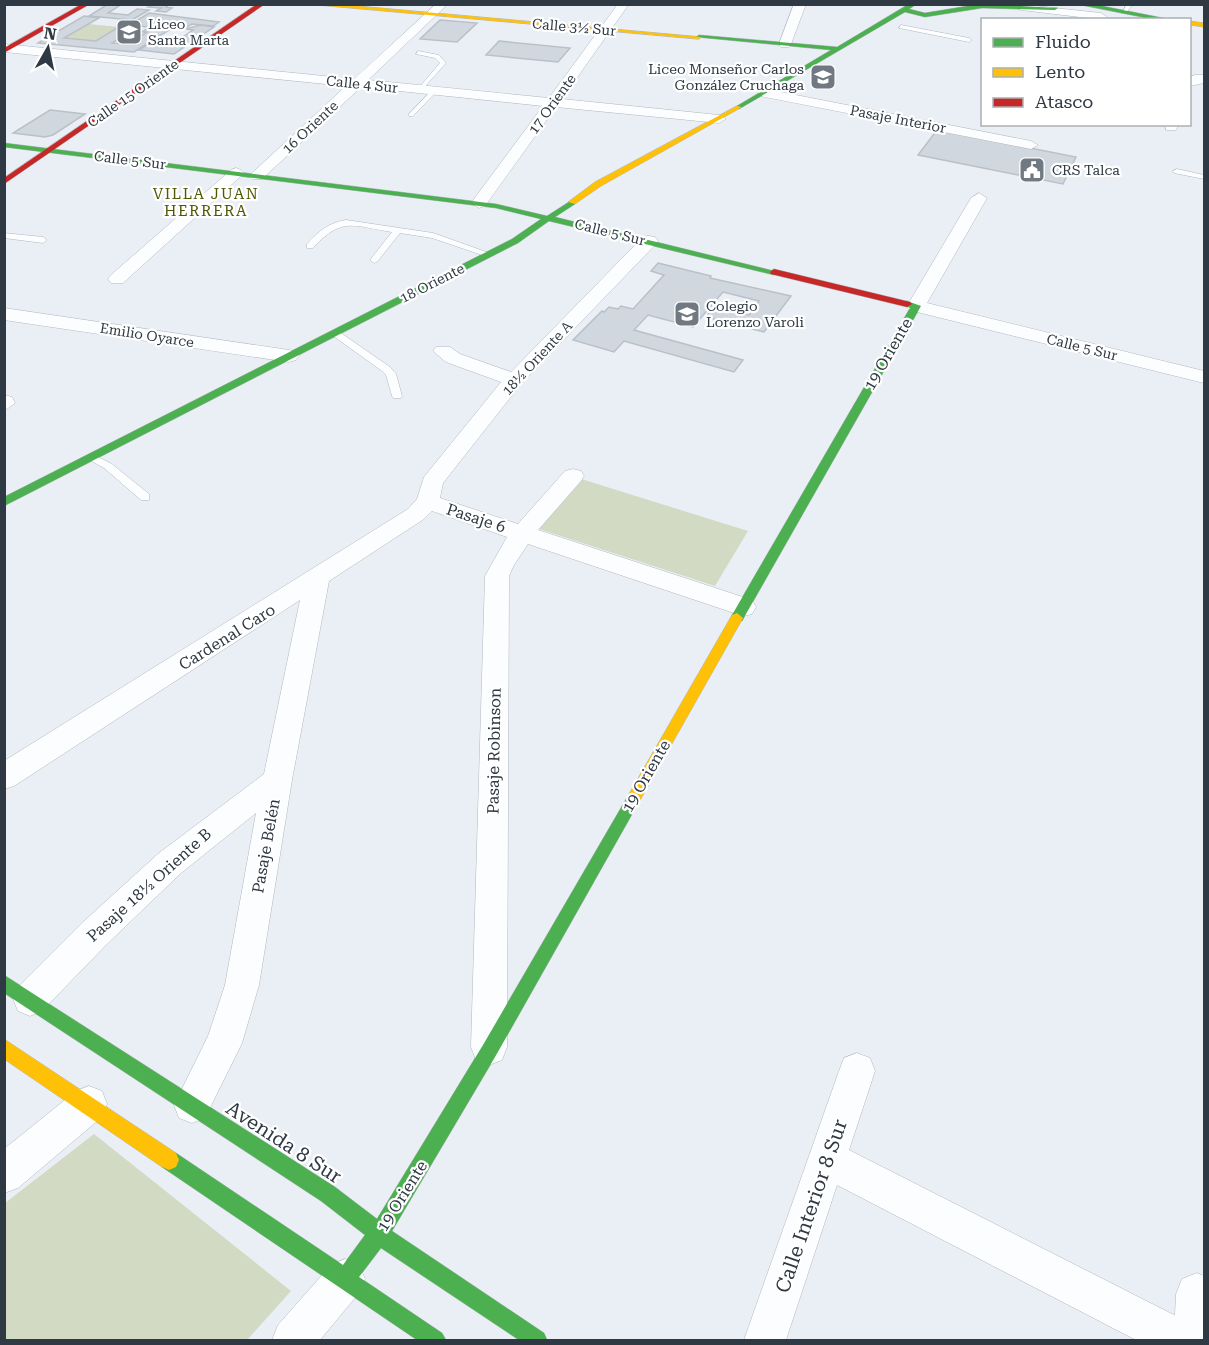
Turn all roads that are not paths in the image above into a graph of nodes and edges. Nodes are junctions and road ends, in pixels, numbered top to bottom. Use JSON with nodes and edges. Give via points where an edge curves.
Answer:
{"nodes":[{"id":1,"x":87,"y":4,"type":"edge"},
{"id":2,"x":262,"y":4,"type":"edge"},
{"id":3,"x":309,"y":4,"type":"edge"},
{"id":4,"x":442,"y":4,"type":"edge"},
{"id":5,"x":624,"y":4,"type":"edge"},
{"id":6,"x":801,"y":4,"type":"edge"},
{"id":7,"x":940,"y":4,"type":"edge"},
{"id":8,"x":1038,"y":4,"type":"edge"},
{"id":9,"x":1079,"y":4,"type":"edge"},
{"id":10,"x":909,"y":7,"type":"edge"},
{"id":11,"x":1055,"y":8,"type":"junction"},
{"id":12,"x":1127,"y":12,"type":"edge"},
{"id":13,"x":431,"y":15,"type":"junction"},
{"id":14,"x":923,"y":16,"type":"junction"},
{"id":15,"x":1100,"y":17,"type":"edge"},
{"id":16,"x":1159,"y":18,"type":"edge"},
{"id":17,"x":901,"y":27,"type":"junction"},
{"id":18,"x":606,"y":29,"type":"junction"},
{"id":19,"x":969,"y":40,"type":"dead end"},
{"id":20,"x":785,"y":44,"type":"junction"},
{"id":21,"x":844,"y":46,"type":"junction"},
{"id":22,"x":6,"y":49,"type":"edge"},
{"id":23,"x":418,"y":53,"type":"dead end"},
{"id":24,"x":174,"y":65,"type":"junction"},
{"id":25,"x":357,"y":83,"type":"junction"},
{"id":26,"x":428,"y":90,"type":"junction"},
{"id":27,"x":765,"y":93,"type":"junction"},
{"id":28,"x":553,"y":102,"type":"junction"},
{"id":29,"x":411,"y":115,"type":"dead end"},
{"id":30,"x":719,"y":119,"type":"junction"},
{"id":31,"x":4,"y":145,"type":"edge"},
{"id":32,"x":1031,"y":146,"type":"dead end"},
{"id":33,"x":50,"y":151,"type":"junction"},
{"id":34,"x":1177,"y":171,"type":"dead end"},
{"id":35,"x":236,"y":173,"type":"junction"},
{"id":36,"x":257,"y":176,"type":"junction"},
{"id":37,"x":1204,"y":177,"type":"edge"},
{"id":38,"x":4,"y":182,"type":"edge"},
{"id":39,"x":979,"y":198,"type":"dead end"},
{"id":40,"x":479,"y":203,"type":"junction"},
{"id":41,"x":550,"y":218,"type":"junction"},
{"id":42,"x":397,"y":231,"type":"junction"},
{"id":43,"x":4,"y":235,"type":"edge"},
{"id":44,"x":43,"y":240,"type":"dead end"},
{"id":45,"x":649,"y":242,"type":"junction"},
{"id":46,"x":310,"y":246,"type":"dead end"},
{"id":47,"x":488,"y":254,"type":"junction"},
{"id":48,"x":374,"y":260,"type":"dead end"},
{"id":49,"x":117,"y":279,"type":"dead end"},
{"id":50,"x":915,"y":306,"type":"junction"},
{"id":51,"x":4,"y":314,"type":"edge"},
{"id":52,"x":335,"y":333,"type":"junction"},
{"id":53,"x":443,"y":351,"type":"dead end"},
{"id":54,"x":289,"y":356,"type":"junction"},
{"id":55,"x":1204,"y":376,"type":"edge"},
{"id":56,"x":514,"y":380,"type":"junction"},
{"id":57,"x":397,"y":396,"type":"dead end"},
{"id":58,"x":4,"y":398,"type":"edge"},
{"id":59,"x":4,"y":408,"type":"edge"},
{"id":60,"x":92,"y":457,"type":"junction"},
{"id":61,"x":573,"y":476,"type":"dead end"},
{"id":62,"x":4,"y":486,"type":"edge"},
{"id":63,"x":27,"y":490,"type":"junction"},
{"id":64,"x":430,"y":492,"type":"junction"},
{"id":65,"x":145,"y":497,"type":"dead end"},
{"id":66,"x":4,"y":502,"type":"edge"},
{"id":67,"x":524,"y":533,"type":"junction"},
{"id":68,"x":317,"y":579,"type":"junction"},
{"id":69,"x":743,"y":607,"type":"junction"},
{"id":70,"x":4,"y":777,"type":"edge"},
{"id":71,"x":277,"y":780,"type":"junction"},
{"id":72,"x":17,"y":991,"type":"edge"},
{"id":73,"x":4,"y":1048,"type":"edge"},
{"id":74,"x":489,"y":1051,"type":"junction"},
{"id":75,"x":857,"y":1071,"type":"dead end"},
{"id":76,"x":89,"y":1104,"type":"junction"},
{"id":77,"x":192,"y":1105,"type":"junction"},
{"id":78,"x":827,"y":1160,"type":"junction"},
{"id":79,"x":4,"y":1174,"type":"edge"},
{"id":80,"x":379,"y":1234,"type":"junction"},
{"id":81,"x":345,"y":1279,"type":"junction"},
{"id":82,"x":1197,"y":1294,"type":"dead end"},
{"id":83,"x":293,"y":1341,"type":"edge"},
{"id":84,"x":435,"y":1341,"type":"edge"},
{"id":85,"x":537,"y":1341,"type":"edge"},
{"id":86,"x":765,"y":1341,"type":"edge"}],
"edges":[{"from":1,"to":22,"type":"street"},
{"from":2,"to":24,"type":"street","name":"Calle 15 Oriente"},
{"from":3,"to":13,"type":"street","name":"Calle 3½ Sur"},
{"from":4,"to":13,"type":"street","name":"16 Oriente"},
{"from":5,"to":18,"type":"street","name":"17 Oriente"},
{"from":6,"to":20,"type":"street"},
{"from":7,"to":14,"type":"street","name":"18 Oriente"},
{"from":8,"to":11,"type":"street"},
{"from":9,"to":12,"type":"street"},
{"from":10,"to":14,"type":"street"},
{"from":10,"to":21,"type":"street","name":"18 Oriente"},
{"from":11,"to":14,"type":"street","via":[[994,6]]},
{"from":11,"to":15,"type":"street"},
{"from":12,"to":15,"type":"street"},
{"from":12,"to":16,"type":"street"},
{"from":13,"to":18,"type":"street","name":"Calle 3½ Sur"},
{"from":13,"to":25,"type":"street","name":"16 Oriente"},
{"from":14,"to":15,"type":"street","via":[[1004,7]]},
{"from":14,"to":17,"type":"street","name":"18 Oriente"},
{"from":17,"to":19,"type":"lane"},
{"from":17,"to":21,"type":"street","name":"18 Oriente"},
{"from":18,"to":20,"type":"street","name":"Calle 3½ Sur"},
{"from":18,"to":28,"type":"street","name":"17 Oriente"},
{"from":20,"to":21,"type":"street","name":"Calle 3½ Sur"},
{"from":21,"to":27,"type":"street","name":"18 Oriente"},
{"from":22,"to":24,"type":"street","name":"Calle 4 Sur"},
{"from":23,"to":26,"type":"lane","via":[[437,56],[443,63]]},
{"from":24,"to":25,"type":"street","name":"Calle 4 Sur"},
{"from":24,"to":33,"type":"street","name":"Calle 15 Oriente"},
{"from":25,"to":26,"type":"street","name":"Calle 4 Sur"},
{"from":25,"to":36,"type":"street","name":"16 Oriente"},
{"from":26,"to":28,"type":"street","name":"Calle 4 Sur"},
{"from":26,"to":29,"type":"lane"},
{"from":27,"to":30,"type":"street","name":"18 Oriente"},
{"from":27,"to":32,"type":"street","name":"Pasaje Interior"},
{"from":28,"to":30,"type":"street","name":"Calle 4 Sur"},
{"from":28,"to":40,"type":"street","name":"17 Oriente"},
{"from":30,"to":41,"type":"street","name":"18 Oriente","via":[[598,183]]},
{"from":31,"to":33,"type":"street","name":"Calle 5 Sur"},
{"from":33,"to":35,"type":"street","name":"Calle 5 Sur"},
{"from":33,"to":38,"type":"street","name":"Calle 15 Oriente"},
{"from":34,"to":37,"type":"lane"},
{"from":35,"to":36,"type":"street","name":"Calle 5 Sur"},
{"from":35,"to":49,"type":"street"},
{"from":36,"to":40,"type":"street","name":"Calle 5 Sur"},
{"from":39,"to":50,"type":"street","name":"19 Oriente"},
{"from":40,"to":41,"type":"street","name":"Calle 5 Sur"},
{"from":41,"to":45,"type":"street","name":"Calle 5 Sur"},
{"from":41,"to":47,"type":"street","name":"18 Oriente"},
{"from":42,"to":46,"type":"lane","via":[[333,223]]},
{"from":42,"to":47,"type":"lane","via":[[433,236]]},
{"from":42,"to":48,"type":"lane"},
{"from":43,"to":44,"type":"lane"},
{"from":45,"to":50,"type":"street","name":"Calle 5 Sur"},
{"from":45,"to":56,"type":"street","name":"18½ Oriente A"},
{"from":47,"to":52,"type":"street","name":"18 Oriente"},
{"from":50,"to":55,"type":"street","name":"Calle 5 Sur"},
{"from":50,"to":69,"type":"street","name":"19 Oriente"},
{"from":51,"to":54,"type":"street","name":"Emilio Oyarce"},
{"from":52,"to":54,"type":"street","name":"18 Oriente"},
{"from":52,"to":57,"type":"lane","via":[[391,374]]},
{"from":53,"to":56,"type":"street"},
{"from":54,"to":60,"type":"street","name":"18 Oriente"},
{"from":56,"to":64,"type":"street","name":"18½ Oriente A"},
{"from":58,"to":59,"type":"lane","via":[[10,403]]},
{"from":60,"to":63,"type":"street","name":"18 Oriente"},
{"from":60,"to":65,"type":"lane"},
{"from":61,"to":67,"type":"street","name":"Pasaje Robinson"},
{"from":62,"to":63,"type":"street"},
{"from":63,"to":66,"type":"street","name":"18 Oriente"},
{"from":64,"to":67,"type":"street","name":"Pasaje 6"},
{"from":64,"to":68,"type":"street","name":"Cardenal Caro","via":[[417,514]]},
{"from":67,"to":69,"type":"street","name":"Pasaje 6"},
{"from":67,"to":74,"type":"street","name":"Pasaje Robinson","via":[[497,576]]},
{"from":68,"to":70,"type":"street","name":"Cardenal Caro"},
{"from":68,"to":71,"type":"street","name":"Pasaje Belén"},
{"from":69,"to":74,"type":"street","name":"19 Oriente"},
{"from":71,"to":72,"type":"street","name":"Pasaje 18½ Oriente B","via":[[203,835],[94,934]]},
{"from":71,"to":77,"type":"street","name":"Pasaje Belén","via":[[237,1004],[224,1042]]},
{"from":72,"to":77,"type":"street","name":"Avenida 8 Sur"},
{"from":73,"to":76,"type":"street"},
{"from":74,"to":80,"type":"street","name":"19 Oriente"},
{"from":75,"to":78,"type":"street","name":"Calle Interior 8 Sur"},
{"from":76,"to":79,"type":"street"},
{"from":76,"to":81,"type":"street"},
{"from":77,"to":80,"type":"street","name":"Avenida 8 Sur","via":[[328,1194]]},
{"from":78,"to":82,"type":"street","via":[[1164,1333],[1186,1336],[1192,1330]]},
{"from":78,"to":86,"type":"street","name":"Calle Interior 8 Sur"},
{"from":80,"to":81,"type":"street","name":"19 Oriente"},
{"from":80,"to":85,"type":"street","name":"Avenida 8 Sur"},
{"from":81,"to":83,"type":"street","name":"19 Oriente"},
{"from":81,"to":84,"type":"street"}]}
